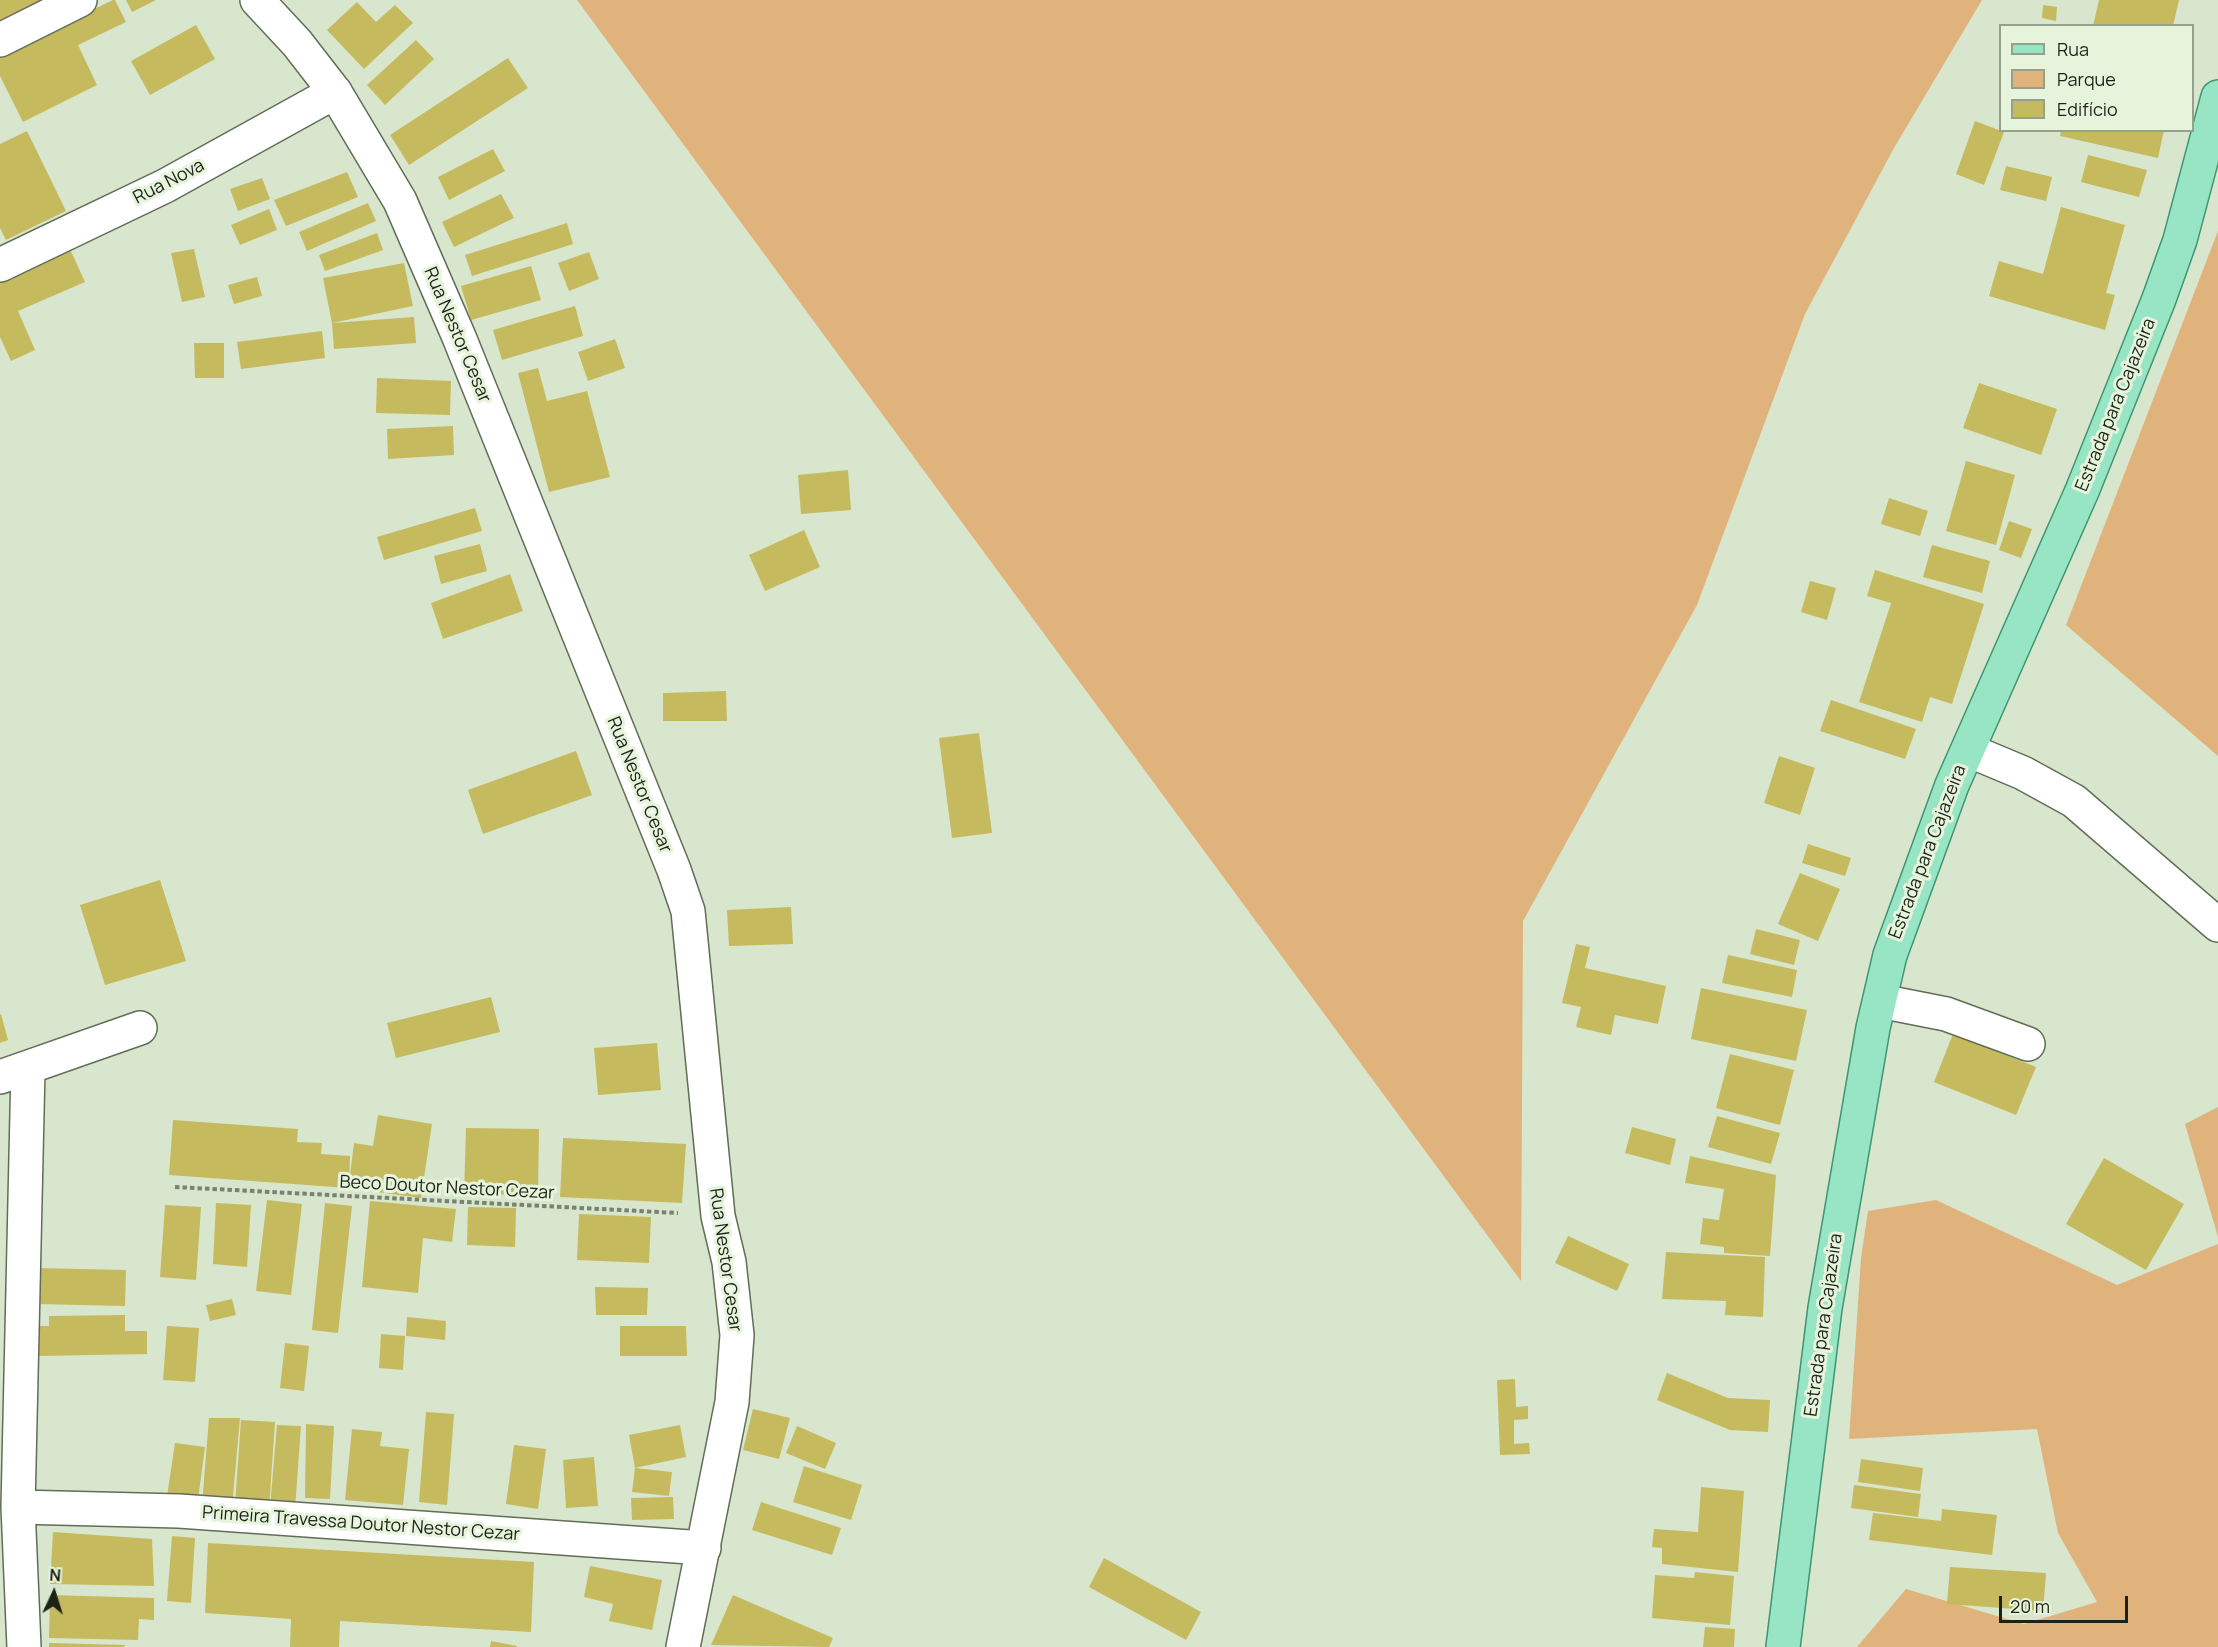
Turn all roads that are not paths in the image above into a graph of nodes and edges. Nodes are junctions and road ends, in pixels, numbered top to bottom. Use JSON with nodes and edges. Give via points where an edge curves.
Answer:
{"nodes":[{"id":1,"x":80,"y":0,"type":"edge"},
{"id":2,"x":257,"y":0,"type":"edge"},
{"id":3,"x":0,"y":40,"type":"edge"},
{"id":4,"x":335,"y":92,"type":"junction"},
{"id":5,"x":2218,"y":97,"type":"edge"},
{"id":6,"x":0,"y":265,"type":"edge"},
{"id":7,"x":1968,"y":750,"type":"junction"},
{"id":8,"x":2218,"y":925,"type":"edge"},
{"id":9,"x":1880,"y":1001,"type":"junction"},
{"id":10,"x":140,"y":1028,"type":"dead end"},
{"id":11,"x":2028,"y":1044,"type":"dead end"},
{"id":12,"x":14,"y":1073,"type":"edge"},
{"id":13,"x":18,"y":1507,"type":"junction"},
{"id":14,"x":704,"y":1548,"type":"junction"},
{"id":15,"x":24,"y":1647,"type":"edge"},
{"id":16,"x":683,"y":1647,"type":"edge"},
{"id":17,"x":1784,"y":1647,"type":"edge"}],
"edges":[{"from":1,"to":3,"type":"street"},
{"from":2,"to":4,"type":"street","name":"Rua Nestor Cesar"},
{"from":4,"to":6,"type":"street","name":"Rua Nova","via":[[165,186]]},
{"from":4,"to":14,"type":"street","name":"Rua Nestor Cesar","via":[[400,201],[450,316],[674,870],[687,911],[718,1216],[729,1262],[737,1335],[732,1402]]},
{"from":5,"to":7,"type":"main road","name":"Estrada para Cajazeira","via":[[2180,240],[2159,299],[2082,491]]},
{"from":7,"to":8,"type":"street","via":[[2023,773],[2074,801]]},
{"from":7,"to":9,"type":"main road","name":"Estrada para Cajazeira","via":[[1890,955]]},
{"from":9,"to":11,"type":"street","via":[[1946,1014]]},
{"from":9,"to":17,"type":"main road","name":"Estrada para Cajazeira","via":[[1825,1308]]},
{"from":10,"to":12,"type":"street"},
{"from":12,"to":13,"type":"street"},
{"from":13,"to":14,"type":"street","name":"Primeira Travessa Doutor Nestor Cezar","via":[[179,1511]]},
{"from":13,"to":15,"type":"street"},
{"from":14,"to":16,"type":"street","name":"Rua Nestor Cesar"}]}
